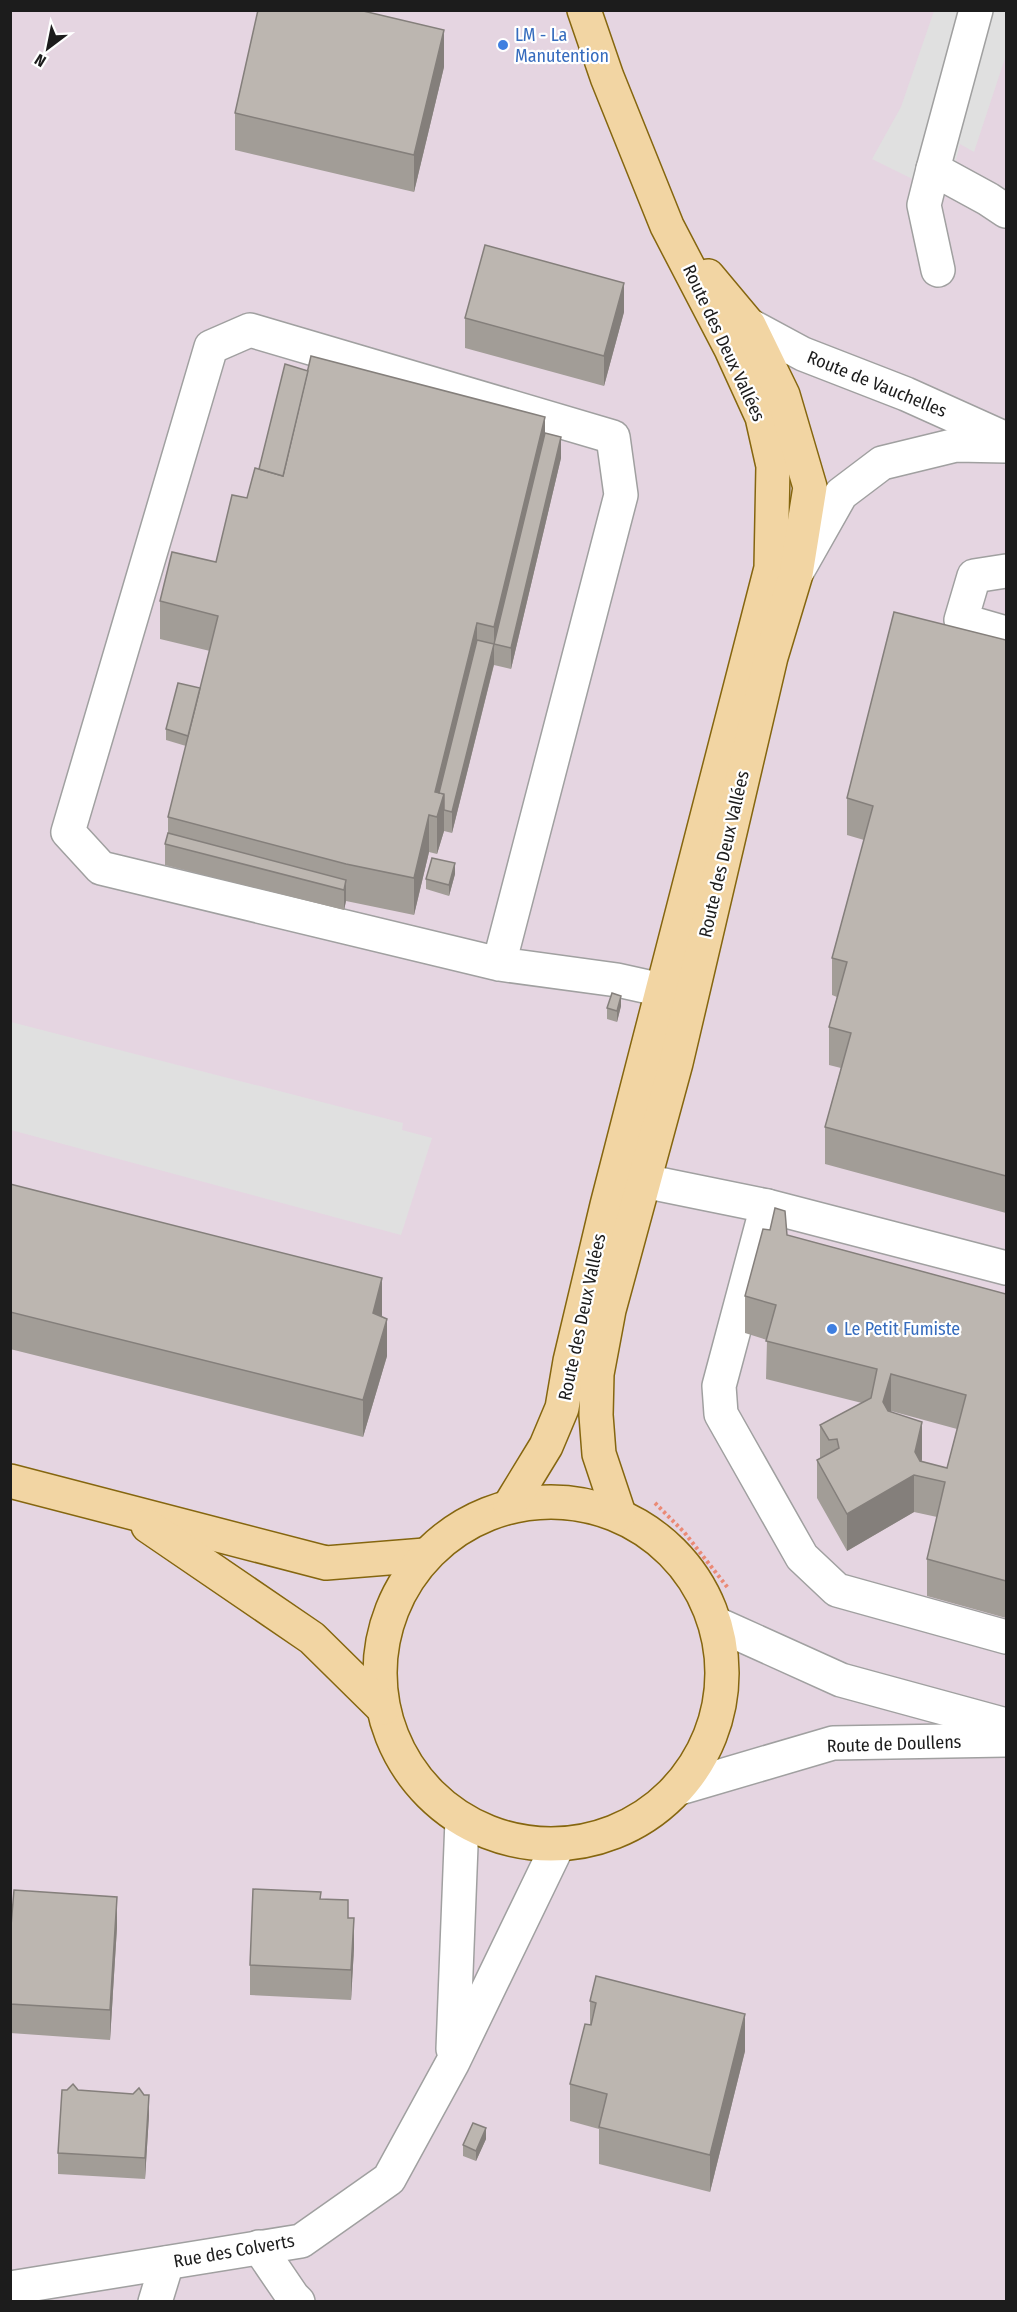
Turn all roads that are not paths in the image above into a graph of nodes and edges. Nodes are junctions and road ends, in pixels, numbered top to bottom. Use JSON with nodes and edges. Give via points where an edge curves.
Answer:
{"nodes":[{"id":1,"x":584,"y":10,"type":"edge"},
{"id":2,"x":976,"y":10,"type":"edge"},
{"id":3,"x":933,"y":169,"type":"junction"},
{"id":4,"x":1006,"y":211,"type":"edge"},
{"id":5,"x":667,"y":226,"type":"junction"},
{"id":6,"x":938,"y":270,"type":"dead end"},
{"id":7,"x":749,"y":325,"type":"junction"},
{"id":8,"x":1006,"y":439,"type":"edge"},
{"id":9,"x":1006,"y":446,"type":"edge"},
{"id":10,"x":1006,"y":571,"type":"edge"},
{"id":11,"x":796,"y":574,"type":"junction"},
{"id":12,"x":1006,"y":633,"type":"edge"},
{"id":13,"x":499,"y":964,"type":"junction"},
{"id":14,"x":662,"y":990,"type":"junction"},
{"id":15,"x":644,"y":1181,"type":"junction"},
{"id":16,"x":767,"y":1206,"type":"junction"},
{"id":17,"x":1006,"y":1268,"type":"edge"},
{"id":18,"x":10,"y":1481,"type":"edge"},
{"id":19,"x":510,"y":1505,"type":"junction"},
{"id":20,"x":130,"y":1514,"type":"junction"},
{"id":21,"x":619,"y":1514,"type":"junction"},
{"id":22,"x":425,"y":1555,"type":"junction"},
{"id":23,"x":717,"y":1624,"type":"junction"},
{"id":24,"x":1006,"y":1637,"type":"edge"},
{"id":25,"x":382,"y":1708,"type":"junction"},
{"id":26,"x":1006,"y":1725,"type":"edge"},
{"id":27,"x":1006,"y":1740,"type":"edge"},
{"id":28,"x":680,"y":1788,"type":"junction"},
{"id":29,"x":462,"y":1820,"type":"junction"},
{"id":30,"x":558,"y":1845,"type":"junction"},
{"id":31,"x":453,"y":2061,"type":"junction"},
{"id":32,"x":259,"y":2247,"type":"junction"},
{"id":33,"x":167,"y":2263,"type":"junction"},
{"id":34,"x":10,"y":2288,"type":"edge"},
{"id":35,"x":155,"y":2301,"type":"edge"},
{"id":36,"x":298,"y":2301,"type":"edge"}],
"edges":[{"from":1,"to":5,"type":"main road","name":"Route des Deux Vallées"},
{"from":2,"to":3,"type":"street"},
{"from":3,"to":4,"type":"street"},
{"from":3,"to":6,"type":"street","via":[[924,205]]},
{"from":5,"to":7,"type":"main road","name":"Route des Deux Vallées"},
{"from":5,"to":14,"type":"main road","name":"Route des Deux Vallées","via":[[762,417],[773,466],[767,591]]},
{"from":7,"to":8,"type":"street","name":"Route de Vauchelles","via":[[803,354]]},
{"from":7,"to":11,"type":"main road","name":"Route des Deux Vallées","via":[[783,395],[810,487]]},
{"from":9,"to":11,"type":"street","name":"Route de Vauchelles","via":[[956,445],[882,463],[841,494]]},
{"from":10,"to":12,"type":"street","via":[[974,576],[961,620]]},
{"from":11,"to":15,"type":"main road","name":"Route des Deux Vallées","via":[[771,657],[676,1063]]},
{"from":13,"to":13,"type":"street","via":[[101,868],[69,832],[211,347],[250,330],[613,437],[621,495]]},
{"from":13,"to":14,"type":"street"},
{"from":14,"to":19,"type":"main road","name":"Route des Deux Vallées","via":[[607,1205],[562,1408],[546,1446]]},
{"from":15,"to":16,"type":"street"},
{"from":15,"to":21,"type":"main road","name":"Route des Deux Vallées","via":[[609,1310],[597,1374],[599,1454]]},
{"from":16,"to":17,"type":"street"},
{"from":16,"to":24,"type":"street","via":[[719,1386],[721,1414],[802,1557],[837,1590]]},
{"from":18,"to":20,"type":"main road"},
{"from":19,"to":21,"type":"main road","via":[[566,1501]]},
{"from":19,"to":22,"type":"main road","via":[[464,1524]]},
{"from":20,"to":22,"type":"main road","via":[[326,1563]]},
{"from":20,"to":25,"type":"main road","via":[[312,1638]]},
{"from":21,"to":23,"type":"main road","via":[[662,1540],[696,1578]]},
{"from":22,"to":25,"type":"main road","via":[[394,1601],[380,1653]]},
{"from":23,"to":26,"type":"street","name":"Route de Doullens","via":[[841,1680]]},
{"from":23,"to":28,"type":"main road","via":[[724,1682],[714,1727],[711,1739]]},
{"from":25,"to":29,"type":"main road","via":[[398,1752],[426,1790]]},
{"from":27,"to":28,"type":"street","name":"Route de Doullens","via":[[832,1743]]},
{"from":28,"to":30,"type":"main road","via":[[645,1818],[604,1837]]},
{"from":29,"to":30,"type":"main road","via":[[508,1840]]},
{"from":29,"to":31,"type":"street","name":"Rue des Colverts"},
{"from":30,"to":31,"type":"street"},
{"from":31,"to":32,"type":"street","name":"Rue des Colverts","via":[[389,2180],[301,2241]]},
{"from":32,"to":33,"type":"street","name":"Rue des Colverts"},
{"from":32,"to":36,"type":"street"},
{"from":33,"to":34,"type":"street","name":"Rue des Colverts"},
{"from":33,"to":35,"type":"street"}]}
